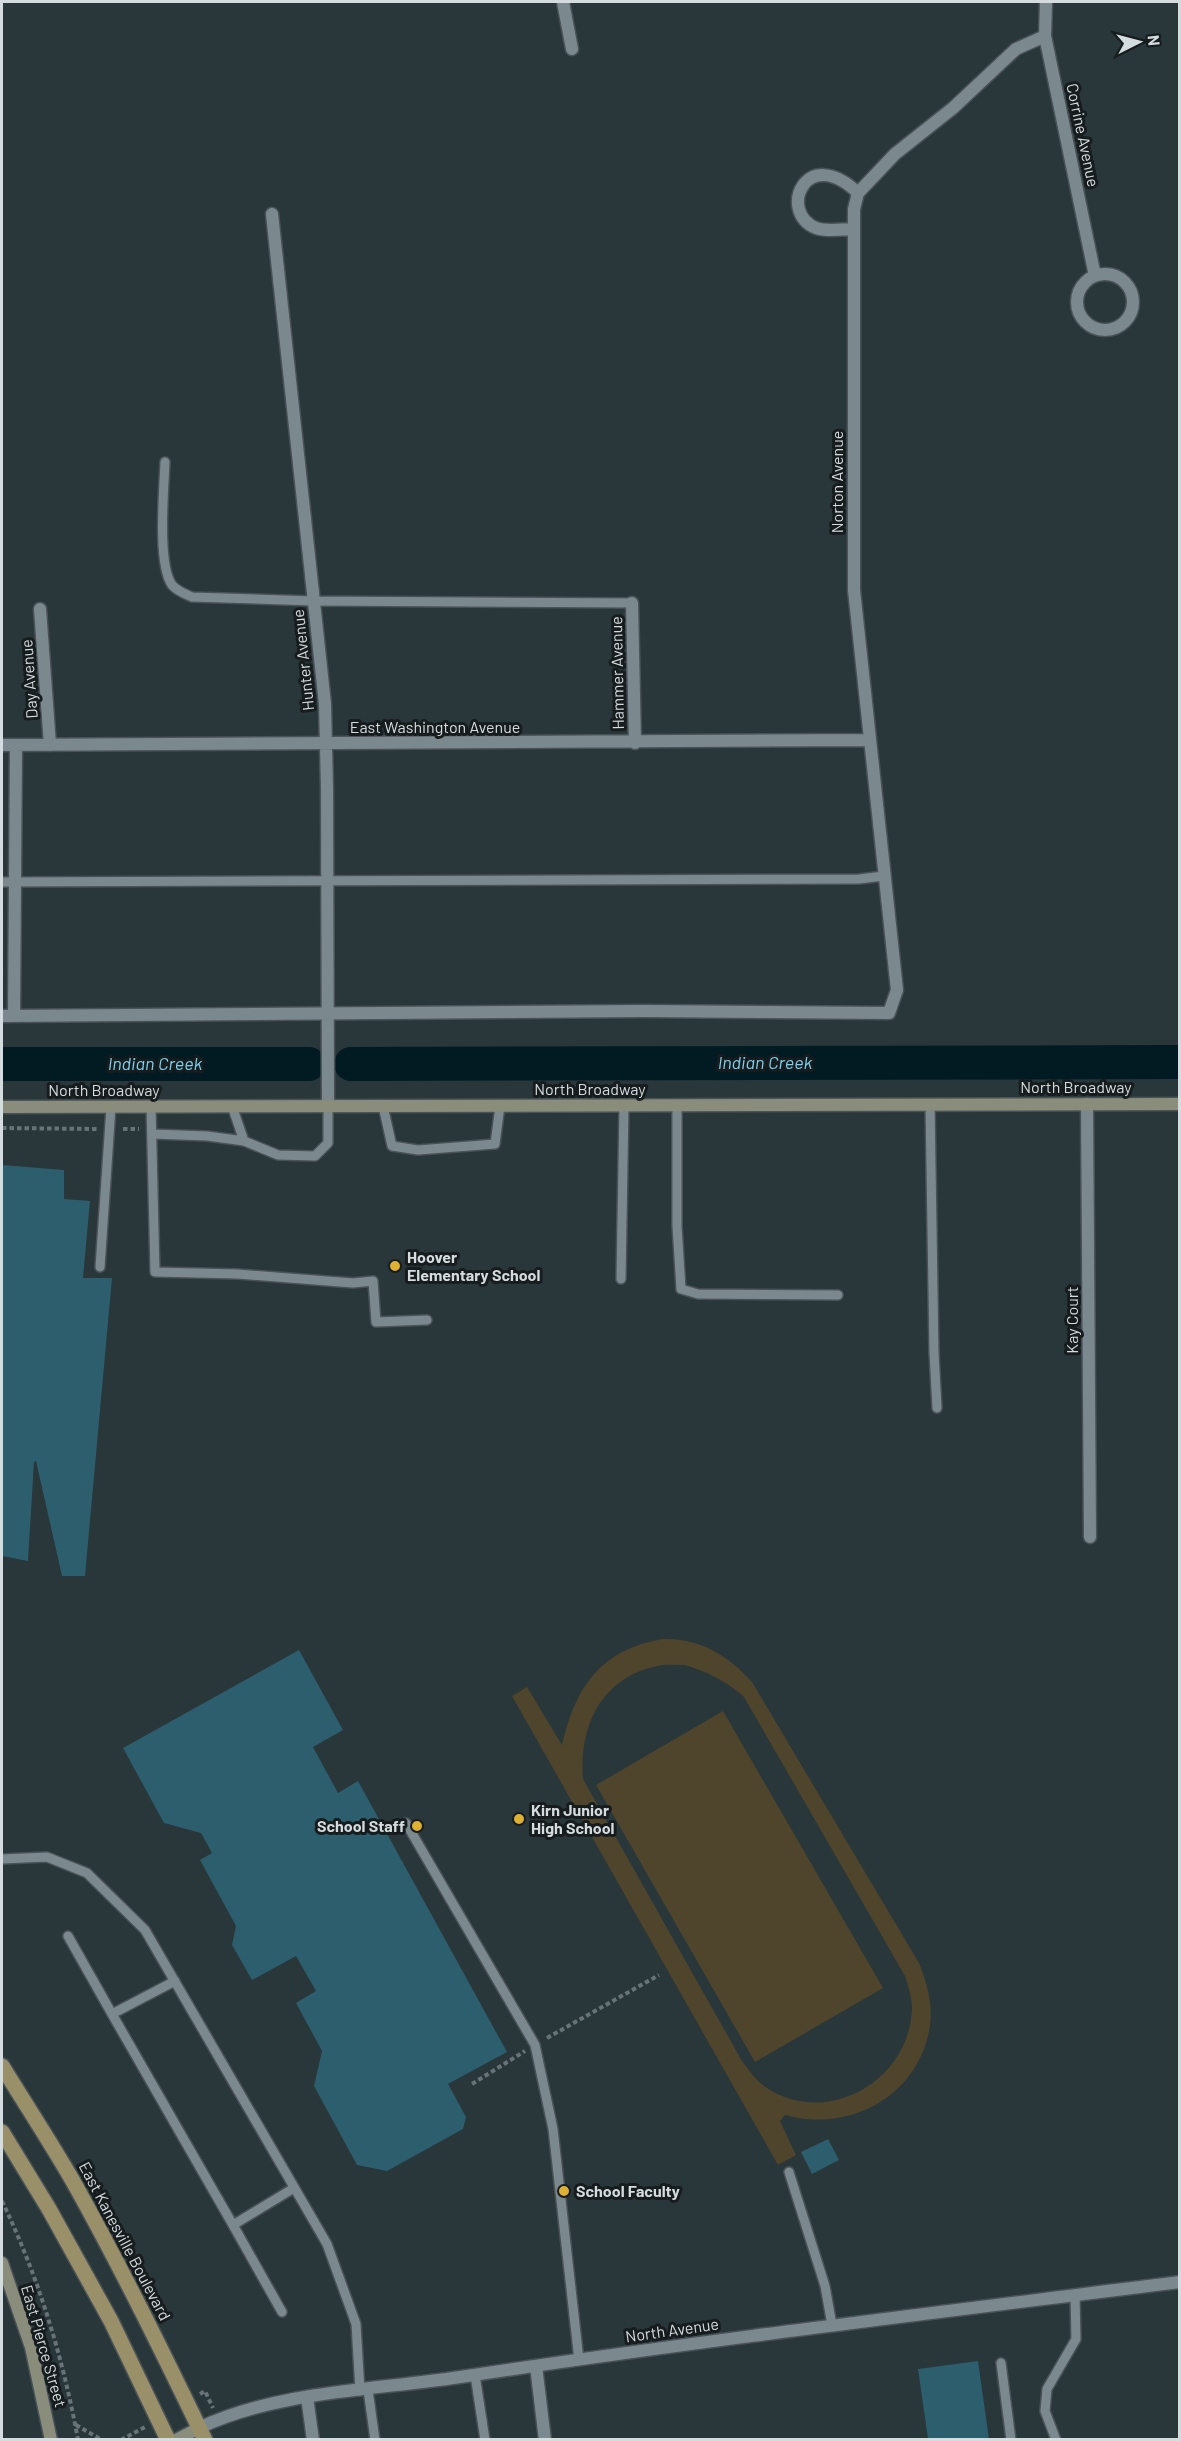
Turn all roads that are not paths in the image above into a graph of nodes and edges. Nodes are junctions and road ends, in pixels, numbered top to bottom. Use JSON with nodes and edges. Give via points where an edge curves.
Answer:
{"nodes":[{"id":1,"x":563,"y":2,"type":"edge"},
{"id":2,"x":1046,"y":2,"type":"edge"},
{"id":3,"x":1045,"y":36,"type":"junction"},
{"id":4,"x":572,"y":49,"type":"dead end"},
{"id":5,"x":858,"y":193,"type":"junction"},
{"id":6,"x":272,"y":214,"type":"dead end"},
{"id":7,"x":854,"y":229,"type":"junction"},
{"id":8,"x":1095,"y":276,"type":"junction"},
{"id":9,"x":165,"y":462,"type":"dead end"},
{"id":10,"x":314,"y":601,"type":"junction"},
{"id":11,"x":632,"y":603,"type":"joint"},
{"id":12,"x":40,"y":609,"type":"dead end"},
{"id":13,"x":868,"y":740,"type":"junction"},
{"id":14,"x":635,"y":742,"type":"junction"},
{"id":15,"x":326,"y":744,"type":"junction"},
{"id":16,"x":2,"y":745,"type":"edge"},
{"id":17,"x":16,"y":745,"type":"junction"},
{"id":18,"x":50,"y":745,"type":"junction"},
{"id":19,"x":884,"y":876,"type":"junction"},
{"id":20,"x":328,"y":881,"type":"junction"},
{"id":21,"x":2,"y":882,"type":"edge"},
{"id":22,"x":15,"y":882,"type":"junction"},
{"id":23,"x":327,"y":1013,"type":"junction"},
{"id":24,"x":8,"y":1016,"type":"edge"},
{"id":25,"x":930,"y":1104,"type":"junction"},
{"id":26,"x":1087,"y":1104,"type":"junction"},
{"id":27,"x":1179,"y":1104,"type":"edge"},
{"id":28,"x":624,"y":1105,"type":"junction"},
{"id":29,"x":677,"y":1105,"type":"junction"},
{"id":30,"x":232,"y":1106,"type":"junction"},
{"id":31,"x":328,"y":1106,"type":"junction"},
{"id":32,"x":383,"y":1106,"type":"junction"},
{"id":33,"x":500,"y":1106,"type":"junction"},
{"id":34,"x":2,"y":1107,"type":"edge"},
{"id":35,"x":111,"y":1107,"type":"junction"},
{"id":36,"x":151,"y":1107,"type":"junction"},
{"id":37,"x":152,"y":1134,"type":"junction"},
{"id":38,"x":244,"y":1141,"type":"junction"},
{"id":39,"x":100,"y":1267,"type":"dead end"},
{"id":40,"x":621,"y":1279,"type":"dead end"},
{"id":41,"x":838,"y":1295,"type":"dead end"},
{"id":42,"x":427,"y":1320,"type":"dead end"},
{"id":43,"x":937,"y":1408,"type":"dead end"},
{"id":44,"x":1090,"y":1537,"type":"dead end"},
{"id":45,"x":406,"y":1823,"type":"dead end"},
{"id":46,"x":2,"y":1859,"type":"edge"},
{"id":47,"x":68,"y":1936,"type":"dead end"},
{"id":48,"x":174,"y":1981,"type":"junction"},
{"id":49,"x":112,"y":2014,"type":"junction"},
{"id":50,"x":2,"y":2066,"type":"edge"},
{"id":51,"x":2,"y":2132,"type":"edge"},
{"id":52,"x":789,"y":2172,"type":"dead end"},
{"id":53,"x":294,"y":2188,"type":"junction"},
{"id":54,"x":233,"y":2224,"type":"junction"},
{"id":55,"x":2,"y":2263,"type":"edge"},
{"id":56,"x":1179,"y":2282,"type":"edge"},
{"id":57,"x":1075,"y":2295,"type":"junction"},
{"id":58,"x":282,"y":2312,"type":"dead end"},
{"id":59,"x":832,"y":2325,"type":"junction"},
{"id":60,"x":579,"y":2360,"type":"junction"},
{"id":61,"x":1001,"y":2362,"type":"dead end"},
{"id":62,"x":536,"y":2366,"type":"junction"},
{"id":63,"x":475,"y":2375,"type":"junction"},
{"id":64,"x":364,"y":2390,"type":"junction"},
{"id":65,"x":307,"y":2397,"type":"junction"},
{"id":66,"x":202,"y":2434,"type":"edge"},
{"id":67,"x":51,"y":2439,"type":"edge"},
{"id":68,"x":168,"y":2439,"type":"edge"},
{"id":69,"x":176,"y":2439,"type":"edge"},
{"id":70,"x":313,"y":2439,"type":"edge"},
{"id":71,"x":375,"y":2439,"type":"edge"},
{"id":72,"x":485,"y":2439,"type":"edge"},
{"id":73,"x":545,"y":2439,"type":"edge"},
{"id":74,"x":1011,"y":2439,"type":"edge"},
{"id":75,"x":1056,"y":2439,"type":"edge"}],
"edges":[{"from":1,"to":4,"type":"street"},
{"from":2,"to":3,"type":"street","name":"Corrine Avenue"},
{"from":3,"to":5,"type":"street","via":[[1016,49],[953,108],[895,154]]},
{"from":3,"to":8,"type":"street","name":"Corrine Avenue"},
{"from":5,"to":7,"type":"street","name":"Norton Avenue"},
{"from":5,"to":7,"type":"street","via":[[842,179],[823,174],[804,184],[799,193],[801,215],[808,223],[818,229]]},
{"from":6,"to":10,"type":"street","name":"Hunter Avenue"},
{"from":7,"to":13,"type":"street","name":"Norton Avenue","via":[[854,590]]},
{"from":8,"to":8,"type":"street","via":[[1080,290],[1077,301],[1085,322],[1105,330],[1125,323],[1131,314],[1132,292],[1117,276]]},
{"from":9,"to":10,"type":"lane","via":[[163,554],[171,584],[192,597]]},
{"from":10,"to":11,"type":"lane"},
{"from":10,"to":15,"type":"street","name":"Hunter Avenue"},
{"from":11,"to":14,"type":"street","name":"Hammer Avenue"},
{"from":12,"to":18,"type":"street","name":"Day Avenue"},
{"from":13,"to":14,"type":"street","name":"East Washington Avenue"},
{"from":13,"to":19,"type":"street","name":"Norton Avenue"},
{"from":14,"to":15,"type":"street","name":"East Washington Avenue"},
{"from":15,"to":18,"type":"street","name":"East Washington Avenue"},
{"from":15,"to":20,"type":"street","name":"Hunter Avenue"},
{"from":16,"to":17,"type":"street","name":"East Washington Avenue"},
{"from":17,"to":18,"type":"street","name":"East Washington Avenue"},
{"from":17,"to":22,"type":"street"},
{"from":19,"to":20,"type":"lane"},
{"from":19,"to":23,"type":"street","name":"Norton Avenue","via":[[897,990],[889,1013]]},
{"from":20,"to":22,"type":"lane"},
{"from":20,"to":23,"type":"street","name":"Hunter Avenue"},
{"from":21,"to":22,"type":"lane"},
{"from":22,"to":24,"type":"street"},
{"from":23,"to":24,"type":"street"},
{"from":23,"to":31,"type":"street","name":"Hunter Avenue"},
{"from":25,"to":26,"type":"main road","name":"North Broadway"},
{"from":25,"to":29,"type":"main road","name":"North Broadway"},
{"from":25,"to":43,"type":"lane"},
{"from":26,"to":27,"type":"main road","name":"North Broadway"},
{"from":26,"to":44,"type":"street","name":"Kay Court"},
{"from":28,"to":29,"type":"main road","name":"North Broadway"},
{"from":28,"to":33,"type":"main road","name":"North Broadway"},
{"from":28,"to":40,"type":"lane"},
{"from":29,"to":41,"type":"lane","via":[[681,1289],[698,1294]]},
{"from":30,"to":31,"type":"main road","name":"North Broadway"},
{"from":30,"to":36,"type":"main road","name":"North Broadway"},
{"from":30,"to":38,"type":"lane"},
{"from":31,"to":32,"type":"main road","name":"North Broadway"},
{"from":31,"to":38,"type":"lane","via":[[328,1143],[315,1156],[278,1155]]},
{"from":32,"to":33,"type":"main road","name":"North Broadway"},
{"from":32,"to":33,"type":"lane","via":[[392,1146],[418,1150],[495,1144]]},
{"from":34,"to":35,"type":"main road","name":"North Broadway"},
{"from":35,"to":36,"type":"main road","name":"North Broadway"},
{"from":35,"to":39,"type":"lane"},
{"from":36,"to":37,"type":"lane"},
{"from":37,"to":38,"type":"lane"},
{"from":37,"to":42,"type":"lane","via":[[155,1272],[373,1281],[376,1322]]},
{"from":45,"to":60,"type":"lane","via":[[535,2045],[553,2129]]},
{"from":46,"to":48,"type":"lane","via":[[47,1857],[87,1873],[145,1930]]},
{"from":47,"to":49,"type":"lane"},
{"from":48,"to":49,"type":"lane"},
{"from":48,"to":53,"type":"lane"},
{"from":49,"to":54,"type":"lane"},
{"from":50,"to":66,"type":"main road","name":"East Kanesville Boulevard","via":[[100,2231]]},
{"from":51,"to":68,"type":"main road","via":[[111,2320]]},
{"from":52,"to":59,"type":"lane","via":[[825,2286]]},
{"from":53,"to":54,"type":"lane"},
{"from":53,"to":64,"type":"lane","via":[[327,2244],[356,2324]]},
{"from":54,"to":58,"type":"lane"},
{"from":55,"to":67,"type":"main road","name":"East Pierce Street","via":[[31,2347]]},
{"from":56,"to":57,"type":"street","name":"North Avenue"},
{"from":57,"to":59,"type":"street","name":"North Avenue"},
{"from":57,"to":75,"type":"lane","via":[[1076,2339],[1047,2389],[1045,2411]]},
{"from":59,"to":60,"type":"street","name":"North Avenue"},
{"from":60,"to":62,"type":"street","name":"North Avenue"},
{"from":61,"to":74,"type":"lane"},
{"from":62,"to":63,"type":"street","name":"North Avenue"},
{"from":62,"to":73,"type":"street"},
{"from":63,"to":64,"type":"street","name":"North Avenue"},
{"from":63,"to":72,"type":"lane"},
{"from":64,"to":65,"type":"street","name":"North Avenue"},
{"from":64,"to":71,"type":"lane"},
{"from":65,"to":66,"type":"street","name":"North Avenue","via":[[237,2412]]},
{"from":65,"to":70,"type":"street"},
{"from":66,"to":69,"type":"main road","name":"North Avenue"}]}
